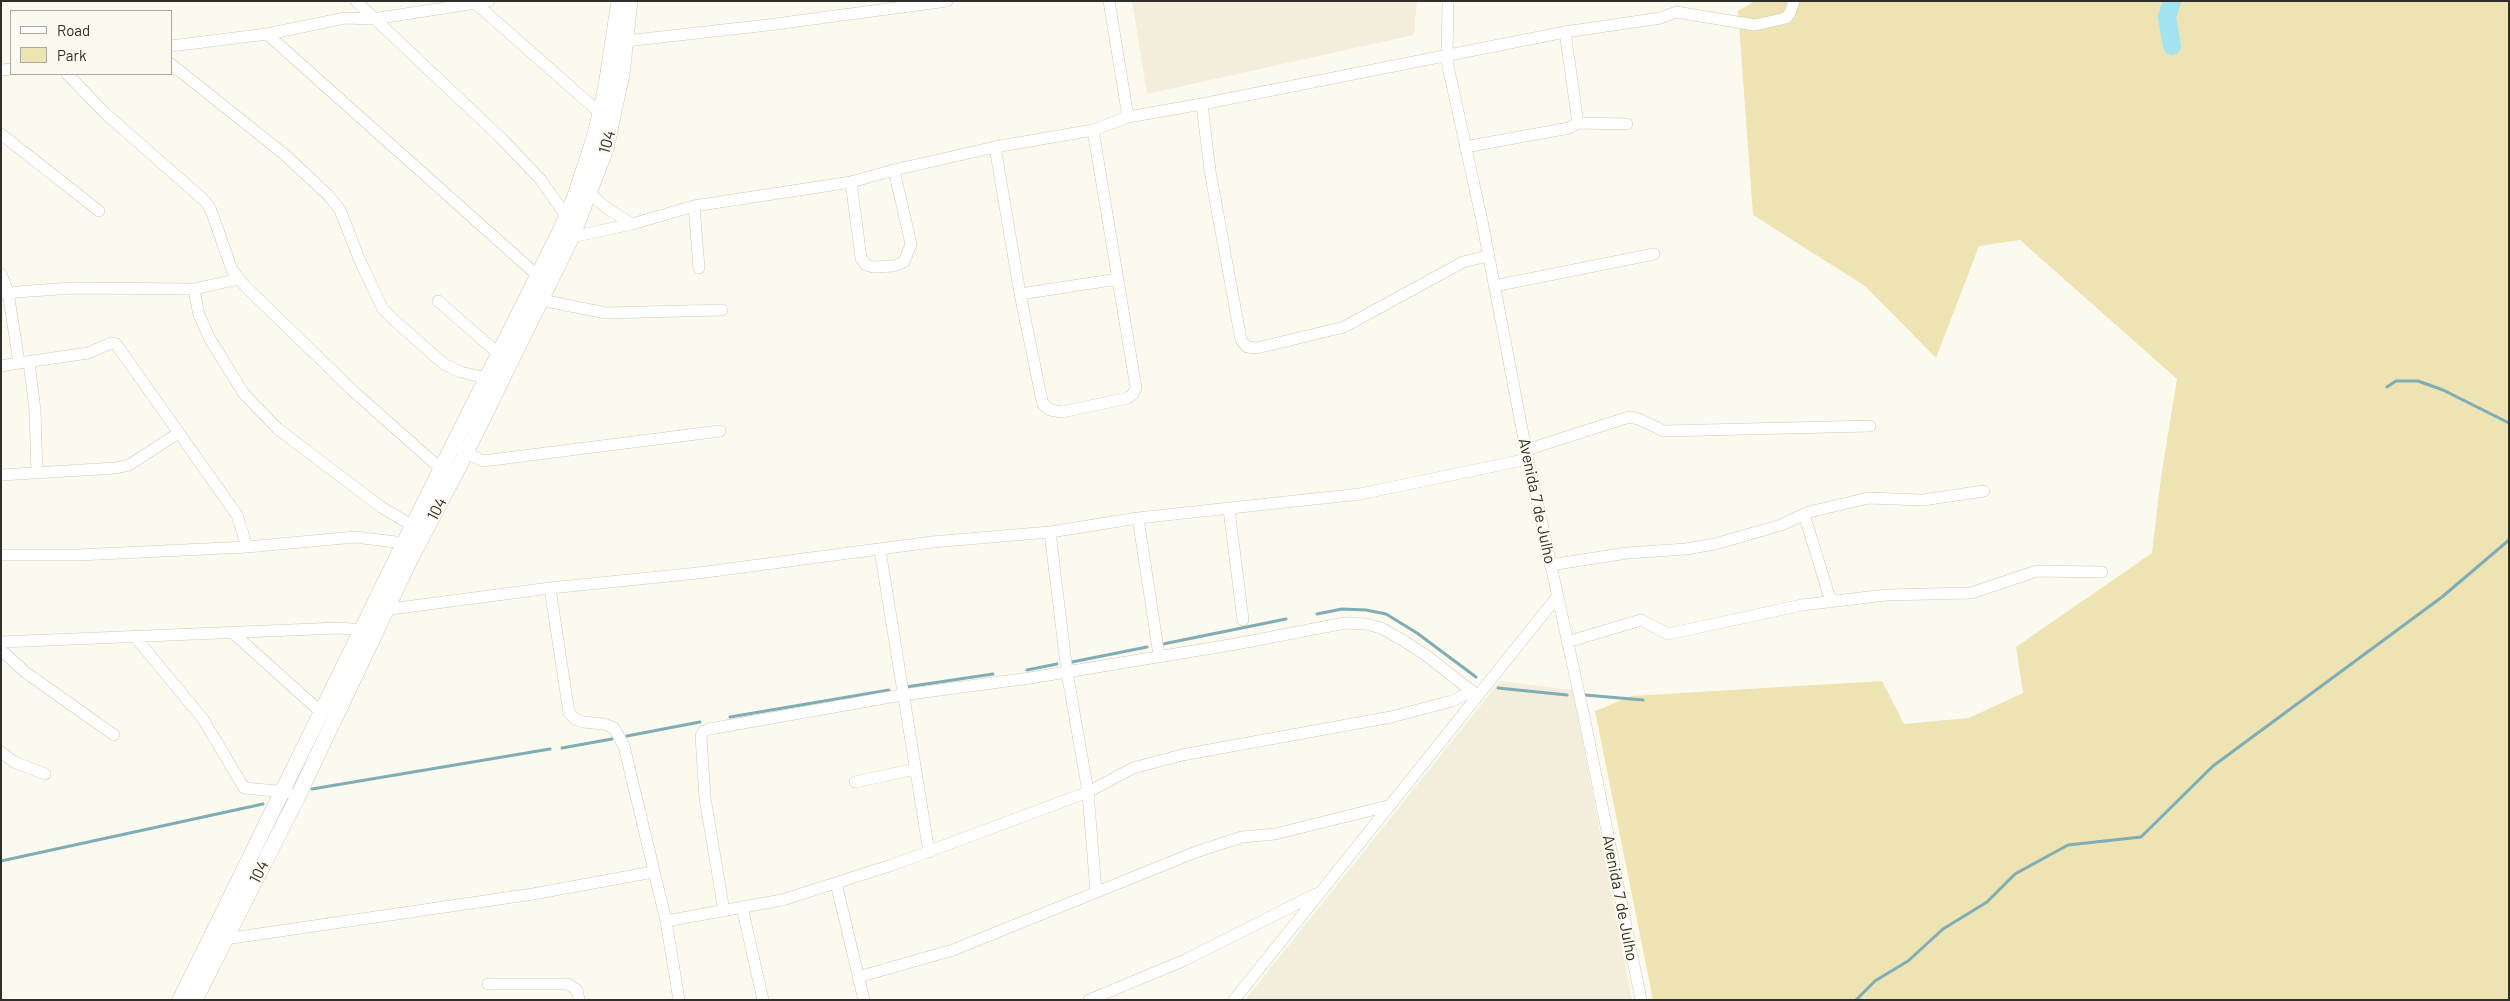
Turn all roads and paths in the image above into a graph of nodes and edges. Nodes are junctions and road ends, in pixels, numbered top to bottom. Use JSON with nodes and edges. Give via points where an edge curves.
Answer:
{"nodes":[{"id":1,"x":356,"y":1,"type":"edge"},
{"id":2,"x":489,"y":1,"type":"edge"},
{"id":3,"x":619,"y":1,"type":"edge"},
{"id":4,"x":630,"y":1,"type":"edge"},
{"id":5,"x":947,"y":1,"type":"edge"},
{"id":6,"x":1109,"y":1,"type":"edge"},
{"id":7,"x":1448,"y":1,"type":"edge"},
{"id":8,"x":1794,"y":1,"type":"edge"},
{"id":9,"x":474,"y":2,"type":"edge"},
{"id":10,"x":1677,"y":7,"type":"edge"},
{"id":11,"x":373,"y":19,"type":"junction"},
{"id":12,"x":1565,"y":32,"type":"junction"},
{"id":13,"x":267,"y":34,"type":"junction"},
{"id":14,"x":620,"y":39,"type":"junction"},
{"id":15,"x":172,"y":46,"type":"edge"},
{"id":16,"x":1446,"y":56,"type":"junction"},
{"id":17,"x":172,"y":65,"type":"edge"},
{"id":18,"x":67,"y":75,"type":"edge"},
{"id":19,"x":1202,"y":104,"type":"junction"},
{"id":20,"x":600,"y":113,"type":"junction"},
{"id":21,"x":1128,"y":117,"type":"junction"},
{"id":22,"x":1578,"y":123,"type":"junction"},
{"id":23,"x":1627,"y":124,"type":"dead end"},
{"id":24,"x":1093,"y":130,"type":"junction"},
{"id":25,"x":1,"y":134,"type":"edge"},
{"id":26,"x":995,"y":147,"type":"junction"},
{"id":27,"x":1465,"y":147,"type":"junction"},
{"id":28,"x":894,"y":170,"type":"junction"},
{"id":29,"x":851,"y":182,"type":"junction"},
{"id":30,"x":590,"y":194,"type":"junction"},
{"id":31,"x":694,"y":206,"type":"junction"},
{"id":32,"x":99,"y":211,"type":"dead end"},
{"id":33,"x":566,"y":216,"type":"junction"},
{"id":34,"x":632,"y":224,"type":"junction"},
{"id":35,"x":566,"y":234,"type":"junction"},
{"id":36,"x":1654,"y":254,"type":"dead end"},
{"id":37,"x":1488,"y":256,"type":"junction"},
{"id":38,"x":699,"y":268,"type":"dead end"},
{"id":39,"x":1,"y":274,"type":"edge"},
{"id":40,"x":538,"y":276,"type":"junction"},
{"id":41,"x":239,"y":279,"type":"junction"},
{"id":42,"x":1118,"y":279,"type":"junction"},
{"id":43,"x":1494,"y":286,"type":"junction"},
{"id":44,"x":194,"y":289,"type":"junction"},
{"id":45,"x":5,"y":292,"type":"edge"},
{"id":46,"x":1020,"y":294,"type":"junction"},
{"id":47,"x":541,"y":300,"type":"junction"},
{"id":48,"x":438,"y":301,"type":"dead end"},
{"id":49,"x":722,"y":310,"type":"dead end"},
{"id":50,"x":499,"y":354,"type":"junction"},
{"id":51,"x":24,"y":363,"type":"junction"},
{"id":52,"x":1,"y":366,"type":"edge"},
{"id":53,"x":487,"y":378,"type":"junction"},
{"id":54,"x":1870,"y":426,"type":"dead end"},
{"id":55,"x":720,"y":430,"type":"dead end"},
{"id":56,"x":177,"y":434,"type":"junction"},
{"id":57,"x":460,"y":449,"type":"junction"},
{"id":58,"x":1527,"y":455,"type":"junction"},
{"id":59,"x":441,"y":469,"type":"junction"},
{"id":60,"x":37,"y":472,"type":"junction"},
{"id":61,"x":1,"y":475,"type":"edge"},
{"id":62,"x":1984,"y":491,"type":"dead end"},
{"id":63,"x":1230,"y":509,"type":"junction"},
{"id":64,"x":1804,"y":514,"type":"junction"},
{"id":65,"x":1138,"y":518,"type":"junction"},
{"id":66,"x":413,"y":526,"type":"junction"},
{"id":67,"x":1050,"y":532,"type":"junction"},
{"id":68,"x":404,"y":543,"type":"junction"},
{"id":69,"x":247,"y":547,"type":"junction"},
{"id":70,"x":880,"y":550,"type":"junction"},
{"id":71,"x":1,"y":555,"type":"edge"},
{"id":72,"x":1550,"y":565,"type":"junction"},
{"id":73,"x":2102,"y":572,"type":"dead end"},
{"id":74,"x":550,"y":588,"type":"junction"},
{"id":75,"x":1557,"y":597,"type":"junction"},
{"id":76,"x":1830,"y":602,"type":"junction"},
{"id":77,"x":388,"y":608,"type":"junction"},
{"id":78,"x":372,"y":612,"type":"junction"},
{"id":79,"x":1243,"y":620,"type":"dead end"},
{"id":80,"x":363,"y":630,"type":"junction"},
{"id":81,"x":233,"y":633,"type":"junction"},
{"id":82,"x":135,"y":638,"type":"junction"},
{"id":83,"x":1,"y":642,"type":"edge"},
{"id":84,"x":1567,"y":642,"type":"junction"},
{"id":85,"x":1,"y":650,"type":"edge"},
{"id":86,"x":1159,"y":655,"type":"junction"},
{"id":87,"x":1067,"y":672,"type":"junction"},
{"id":88,"x":1475,"y":694,"type":"junction"},
{"id":89,"x":902,"y":695,"type":"junction"},
{"id":90,"x":322,"y":713,"type":"junction"},
{"id":91,"x":114,"y":735,"type":"dead end"},
{"id":92,"x":1,"y":752,"type":"edge"},
{"id":93,"x":914,"y":769,"type":"junction"},
{"id":94,"x":46,"y":774,"type":"dead end"},
{"id":95,"x":855,"y":782,"type":"dead end"},
{"id":96,"x":1088,"y":792,"type":"junction"},
{"id":97,"x":291,"y":793,"type":"junction"},
{"id":98,"x":1388,"y":806,"type":"junction"},
{"id":99,"x":929,"y":852,"type":"junction"},
{"id":100,"x":653,"y":872,"type":"junction"},
{"id":101,"x":836,"y":883,"type":"junction"},
{"id":102,"x":1096,"y":892,"type":"junction"},
{"id":103,"x":1319,"y":892,"type":"junction"},
{"id":104,"x":742,"y":907,"type":"junction"},
{"id":105,"x":724,"y":911,"type":"junction"},
{"id":106,"x":666,"y":921,"type":"junction"},
{"id":107,"x":225,"y":939,"type":"junction"},
{"id":108,"x":858,"y":977,"type":"junction"},
{"id":109,"x":488,"y":984,"type":"dead end"},
{"id":110,"x":180,"y":1000,"type":"edge"},
{"id":111,"x":195,"y":1000,"type":"edge"},
{"id":112,"x":579,"y":1000,"type":"edge"},
{"id":113,"x":679,"y":1000,"type":"edge"},
{"id":114,"x":763,"y":1000,"type":"edge"},
{"id":115,"x":864,"y":1000,"type":"edge"},
{"id":116,"x":1089,"y":1000,"type":"edge"},
{"id":117,"x":1234,"y":1000,"type":"edge"},
{"id":118,"x":1641,"y":1000,"type":"edge"}],
"edges":[{"from":1,"to":11,"type":"street"},
{"from":2,"to":9,"type":"street"},
{"from":3,"to":14,"type":"street"},
{"from":4,"to":14,"type":"street","name":"104"},
{"from":5,"to":14,"type":"street","via":[[768,26]]},
{"from":6,"to":21,"type":"street"},
{"from":7,"to":16,"type":"street","name":"Avenida 7 de Julho"},
{"from":8,"to":10,"type":"street","via":[[1789,16],[1755,25]]},
{"from":9,"to":11,"type":"street"},
{"from":9,"to":20,"type":"street"},
{"from":10,"to":12,"type":"street","via":[[1660,18]]},
{"from":11,"to":13,"type":"street","via":[[345,18]]},
{"from":11,"to":33,"type":"street","via":[[502,139],[541,180]]},
{"from":12,"to":16,"type":"street"},
{"from":12,"to":22,"type":"street"},
{"from":13,"to":15,"type":"street"},
{"from":13,"to":40,"type":"street"},
{"from":14,"to":20,"type":"street"},
{"from":14,"to":30,"type":"street","name":"104","via":[[615,111]]},
{"from":16,"to":19,"type":"street"},
{"from":16,"to":27,"type":"street","name":"Avenida 7 de Julho"},
{"from":17,"to":53,"type":"street","via":[[284,154],[329,196],[340,210],[383,309],[395,321],[444,364],[460,372]]},
{"from":18,"to":41,"type":"street","via":[[106,114],[206,201],[232,270]]},
{"from":19,"to":21,"type":"street"},
{"from":19,"to":37,"type":"street","via":[[1210,171],[1241,340],[1247,348],[1344,327],[1463,262]]},
{"from":20,"to":33,"type":"street","via":[[584,170]]},
{"from":21,"to":24,"type":"street"},
{"from":22,"to":23,"type":"street"},
{"from":22,"to":27,"type":"street","via":[[1569,128]]},
{"from":24,"to":26,"type":"street"},
{"from":24,"to":42,"type":"street"},
{"from":25,"to":32,"type":"street"},
{"from":26,"to":28,"type":"street"},
{"from":26,"to":46,"type":"street"},
{"from":27,"to":37,"type":"street","name":"Avenida 7 de Julho"},
{"from":28,"to":29,"type":"street"},
{"from":28,"to":29,"type":"street","via":[[911,244],[904,262],[894,266],[873,267],[866,265],[861,258]]},
{"from":29,"to":31,"type":"street"},
{"from":30,"to":34,"type":"street"},
{"from":30,"to":35,"type":"street","name":"104"},
{"from":31,"to":34,"type":"street"},
{"from":31,"to":38,"type":"street"},
{"from":33,"to":35,"type":"street"},
{"from":34,"to":35,"type":"street"},
{"from":35,"to":40,"type":"street"},
{"from":35,"to":47,"type":"street","name":"104"},
{"from":36,"to":43,"type":"street"},
{"from":37,"to":43,"type":"street","name":"Avenida 7 de Julho"},
{"from":39,"to":45,"type":"street"},
{"from":40,"to":50,"type":"street"},
{"from":41,"to":44,"type":"street"},
{"from":41,"to":59,"type":"street","via":[[285,327]]},
{"from":42,"to":46,"type":"street"},
{"from":42,"to":46,"type":"street","via":[[1136,388],[1133,394],[1119,401],[1062,412],[1050,410],[1043,404]]},
{"from":43,"to":58,"type":"street","name":"Avenida 7 de Julho"},
{"from":44,"to":45,"type":"street","via":[[73,288]]},
{"from":44,"to":66,"type":"street","via":[[199,315],[210,339],[244,394],[278,430],[381,507]]},
{"from":45,"to":51,"type":"street"},
{"from":47,"to":49,"type":"street","via":[[606,313]]},
{"from":47,"to":57,"type":"street","name":"104"},
{"from":48,"to":50,"type":"street"},
{"from":50,"to":53,"type":"street"},
{"from":51,"to":52,"type":"street"},
{"from":51,"to":56,"type":"street","via":[[88,353],[116,344]]},
{"from":51,"to":60,"type":"street","via":[[35,411]]},
{"from":53,"to":57,"type":"street"},
{"from":54,"to":58,"type":"street","via":[[1664,431],[1639,419],[1629,418]]},
{"from":55,"to":57,"type":"street","via":[[483,461]]},
{"from":56,"to":60,"type":"street","via":[[129,465]]},
{"from":56,"to":69,"type":"street","via":[[237,515]]},
{"from":57,"to":59,"type":"street"},
{"from":57,"to":77,"type":"street","name":"104"},
{"from":58,"to":63,"type":"street","via":[[1360,494]]},
{"from":58,"to":72,"type":"street","name":"Avenida 7 de Julho"},
{"from":59,"to":66,"type":"street"},
{"from":60,"to":61,"type":"street"},
{"from":62,"to":64,"type":"street","via":[[1923,500],[1868,498]]},
{"from":63,"to":65,"type":"street"},
{"from":63,"to":79,"type":"street"},
{"from":64,"to":72,"type":"street","via":[[1782,524],[1686,549],[1627,553]]},
{"from":64,"to":76,"type":"street"},
{"from":65,"to":67,"type":"street"},
{"from":65,"to":86,"type":"street"},
{"from":66,"to":68,"type":"street"},
{"from":67,"to":70,"type":"street"},
{"from":67,"to":87,"type":"street"},
{"from":68,"to":69,"type":"street","via":[[355,537]]},
{"from":68,"to":78,"type":"street"},
{"from":69,"to":71,"type":"street"},
{"from":70,"to":74,"type":"street"},
{"from":70,"to":89,"type":"street"},
{"from":72,"to":75,"type":"street","name":"Avenida 7 de Julho"},
{"from":73,"to":76,"type":"street","via":[[2037,571],[1971,593],[1896,594]]},
{"from":74,"to":77,"type":"street"},
{"from":74,"to":100,"type":"street","via":[[569,713],[583,722],[610,726],[618,733],[624,746]]},
{"from":75,"to":84,"type":"street","name":"Avenida 7 de Julho"},
{"from":75,"to":88,"type":"street"},
{"from":76,"to":84,"type":"street","via":[[1802,604],[1668,634],[1645,621],[1631,622]]},
{"from":77,"to":78,"type":"street"},
{"from":77,"to":97,"type":"street","name":"104"},
{"from":78,"to":80,"type":"street"},
{"from":80,"to":81,"type":"street","via":[[339,628]]},
{"from":80,"to":90,"type":"street"},
{"from":81,"to":82,"type":"street"},
{"from":81,"to":90,"type":"street"},
{"from":82,"to":83,"type":"street"},
{"from":82,"to":97,"type":"street","via":[[203,719],[244,788]]},
{"from":84,"to":118,"type":"street","name":"Avenida 7 de Julho"},
{"from":85,"to":91,"type":"street","via":[[25,672]]},
{"from":86,"to":87,"type":"street"},
{"from":86,"to":88,"type":"street","via":[[1345,623],[1366,624],[1381,628],[1427,656]]},
{"from":87,"to":89,"type":"street"},
{"from":87,"to":96,"type":"street"},
{"from":88,"to":96,"type":"street","via":[[1391,717],[1155,761],[1133,768]]},
{"from":88,"to":98,"type":"street"},
{"from":89,"to":93,"type":"street"},
{"from":89,"to":105,"type":"street","via":[[704,731],[701,742],[705,798]]},
{"from":90,"to":97,"type":"street"},
{"from":92,"to":94,"type":"street","via":[[14,762]]},
{"from":93,"to":95,"type":"street"},
{"from":93,"to":99,"type":"street"},
{"from":96,"to":99,"type":"street"},
{"from":96,"to":102,"type":"street"},
{"from":97,"to":107,"type":"street","name":"104"},
{"from":97,"to":110,"type":"street"},
{"from":98,"to":102,"type":"street","via":[[1276,834],[1242,837]]},
{"from":98,"to":103,"type":"street"},
{"from":99,"to":101,"type":"street"},
{"from":100,"to":106,"type":"street"},
{"from":100,"to":107,"type":"street","via":[[533,894]]},
{"from":101,"to":104,"type":"street","via":[[782,900]]},
{"from":101,"to":108,"type":"street"},
{"from":102,"to":108,"type":"street","via":[[953,950]]},
{"from":103,"to":116,"type":"street","via":[[1185,960]]},
{"from":103,"to":117,"type":"street"},
{"from":104,"to":105,"type":"street"},
{"from":104,"to":114,"type":"street"},
{"from":105,"to":106,"type":"street"},
{"from":106,"to":113,"type":"street"},
{"from":107,"to":111,"type":"street","name":"104"},
{"from":108,"to":115,"type":"street"},
{"from":109,"to":112,"type":"street","via":[[568,984],[577,990]]}]}
